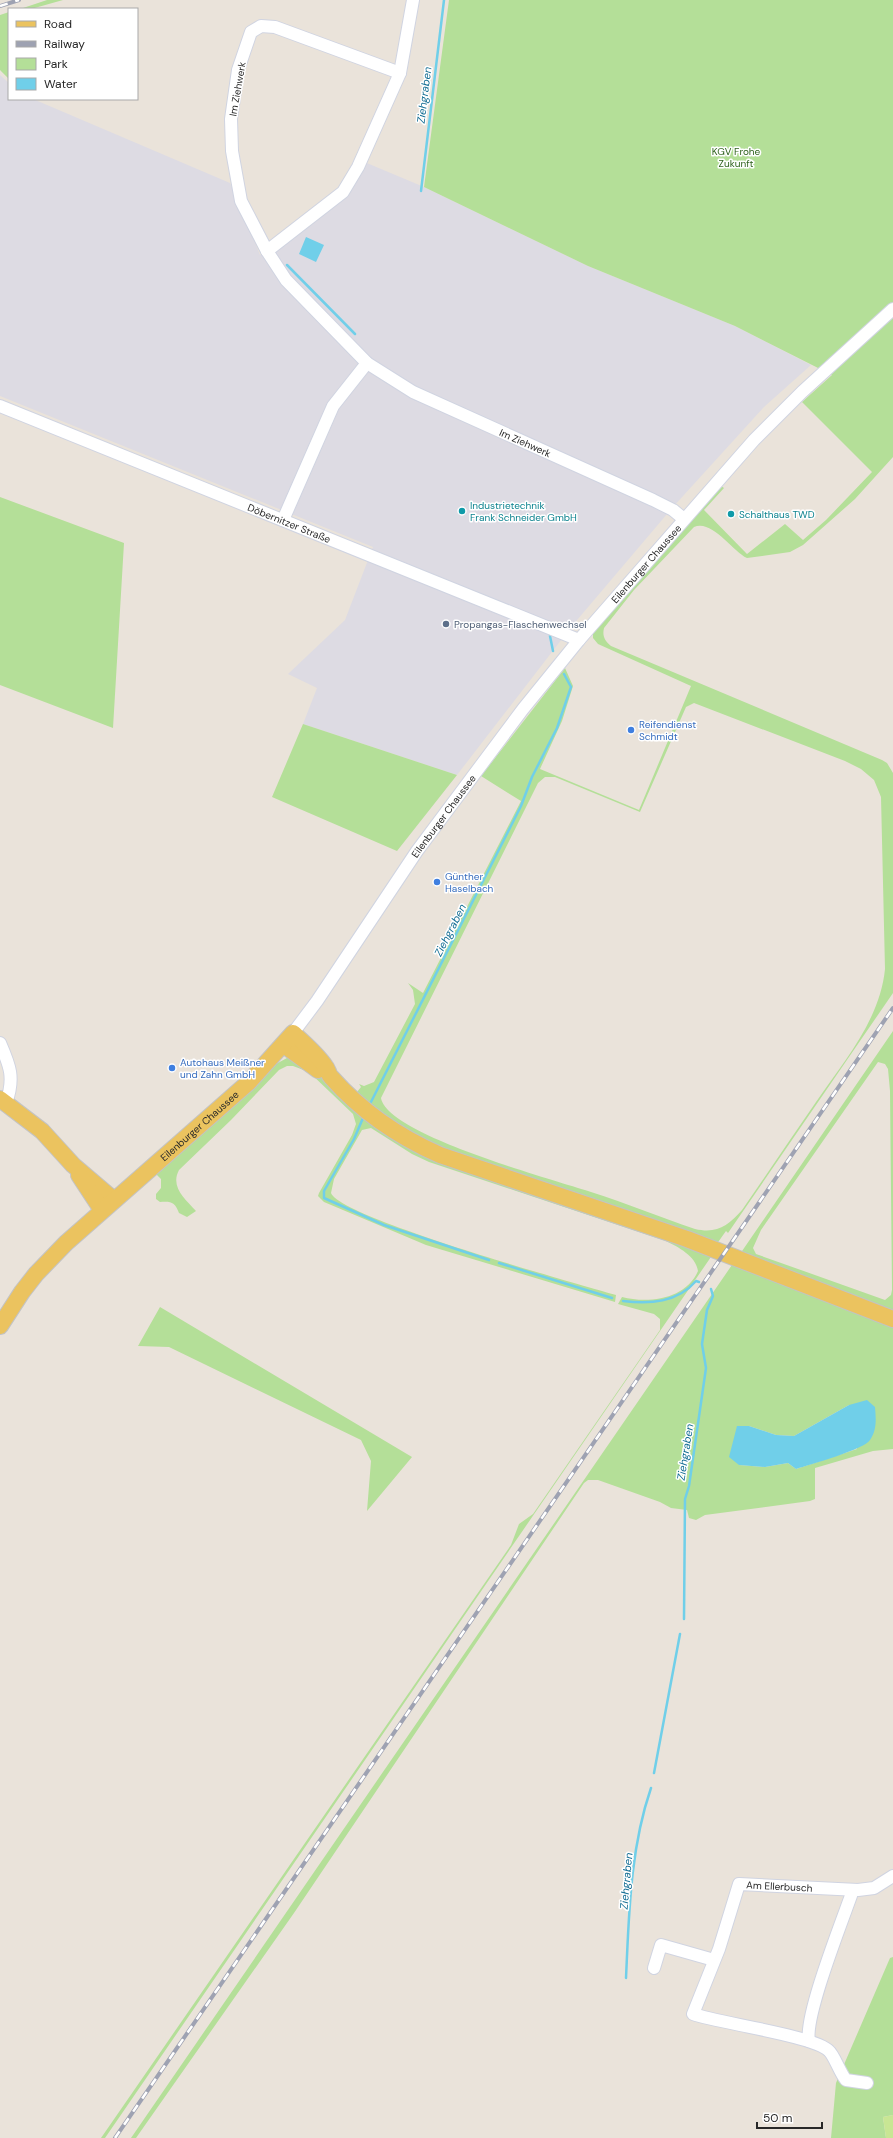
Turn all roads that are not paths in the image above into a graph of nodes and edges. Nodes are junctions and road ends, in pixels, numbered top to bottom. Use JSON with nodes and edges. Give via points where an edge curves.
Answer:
{"nodes":[{"id":1,"x":414,"y":0,"type":"edge"},
{"id":2,"x":400,"y":73,"type":"junction"},
{"id":3,"x":267,"y":251,"type":"junction"},
{"id":4,"x":893,"y":308,"type":"edge"},
{"id":5,"x":367,"y":363,"type":"junction"},
{"id":6,"x":0,"y":406,"type":"edge"},
{"id":7,"x":283,"y":520,"type":"junction"},
{"id":8,"x":684,"y":520,"type":"junction"},
{"id":9,"x":579,"y":640,"type":"junction"},
{"id":10,"x":289,"y":1039,"type":"junction"},
{"id":11,"x":0,"y":1043,"type":"edge"},
{"id":12,"x":3,"y":1101,"type":"edge"},
{"id":13,"x":108,"y":1205,"type":"junction"},
{"id":14,"x":893,"y":1319,"type":"edge"},
{"id":15,"x":0,"y":1326,"type":"edge"},
{"id":16,"x":893,"y":1876,"type":"edge"},
{"id":17,"x":853,"y":1890,"type":"junction"},
{"id":18,"x":714,"y":1960,"type":"junction"},
{"id":19,"x":654,"y":1968,"type":"dead end"},
{"id":20,"x":809,"y":2041,"type":"junction"},
{"id":21,"x":867,"y":2083,"type":"dead end"}],
"edges":[{"from":1,"to":2,"type":"street"},
{"from":2,"to":3,"type":"street","via":[[358,167],[343,192]]},
{"from":2,"to":3,"type":"street","name":"Im Ziehwerk","via":[[275,27],[261,26],[251,32],[238,70],[231,119],[232,151],[241,201]]},
{"from":3,"to":5,"type":"street","name":"Im Ziehwerk","via":[[286,280]]},
{"from":4,"to":8,"type":"street","name":"Eilenburger Chaussee","via":[[777,416]]},
{"from":5,"to":7,"type":"street","via":[[333,406]]},
{"from":5,"to":8,"type":"street","name":"Im Ziehwerk","via":[[413,392],[653,500],[673,510]]},
{"from":6,"to":7,"type":"street","name":"Döbernitzer Straße"},
{"from":7,"to":9,"type":"street","name":"Döbernitzer Straße"},
{"from":8,"to":9,"type":"street","name":"Eilenburger Chaussee"},
{"from":9,"to":10,"type":"street","name":"Eilenburger Chaussee","via":[[523,709],[417,851]]},
{"from":10,"to":13,"type":"main road","name":"Eilenburger Chaussee","via":[[249,1082]]},
{"from":10,"to":14,"type":"main road","via":[[326,1066],[330,1076],[378,1120],[404,1138],[440,1155],[687,1239]]},
{"from":11,"to":12,"type":"street","via":[[10,1068],[12,1088]]},
{"from":12,"to":13,"type":"main road","via":[[42,1132]]},
{"from":13,"to":15,"type":"main road","name":"Eilenburger Chaussee","via":[[36,1274]]},
{"from":16,"to":17,"type":"street","name":"Am Ellerbusch","via":[[874,1888]]},
{"from":17,"to":18,"type":"street","name":"Am Ellerbusch","via":[[739,1884]]},
{"from":17,"to":20,"type":"street","via":[[814,2005]]},
{"from":18,"to":19,"type":"street","via":[[660,1945]]},
{"from":18,"to":20,"type":"street","name":"Am Ellerbusch","via":[[693,2014]]},
{"from":20,"to":21,"type":"street","name":"Am Ellerbusch","via":[[829,2051],[846,2080]]}]}
